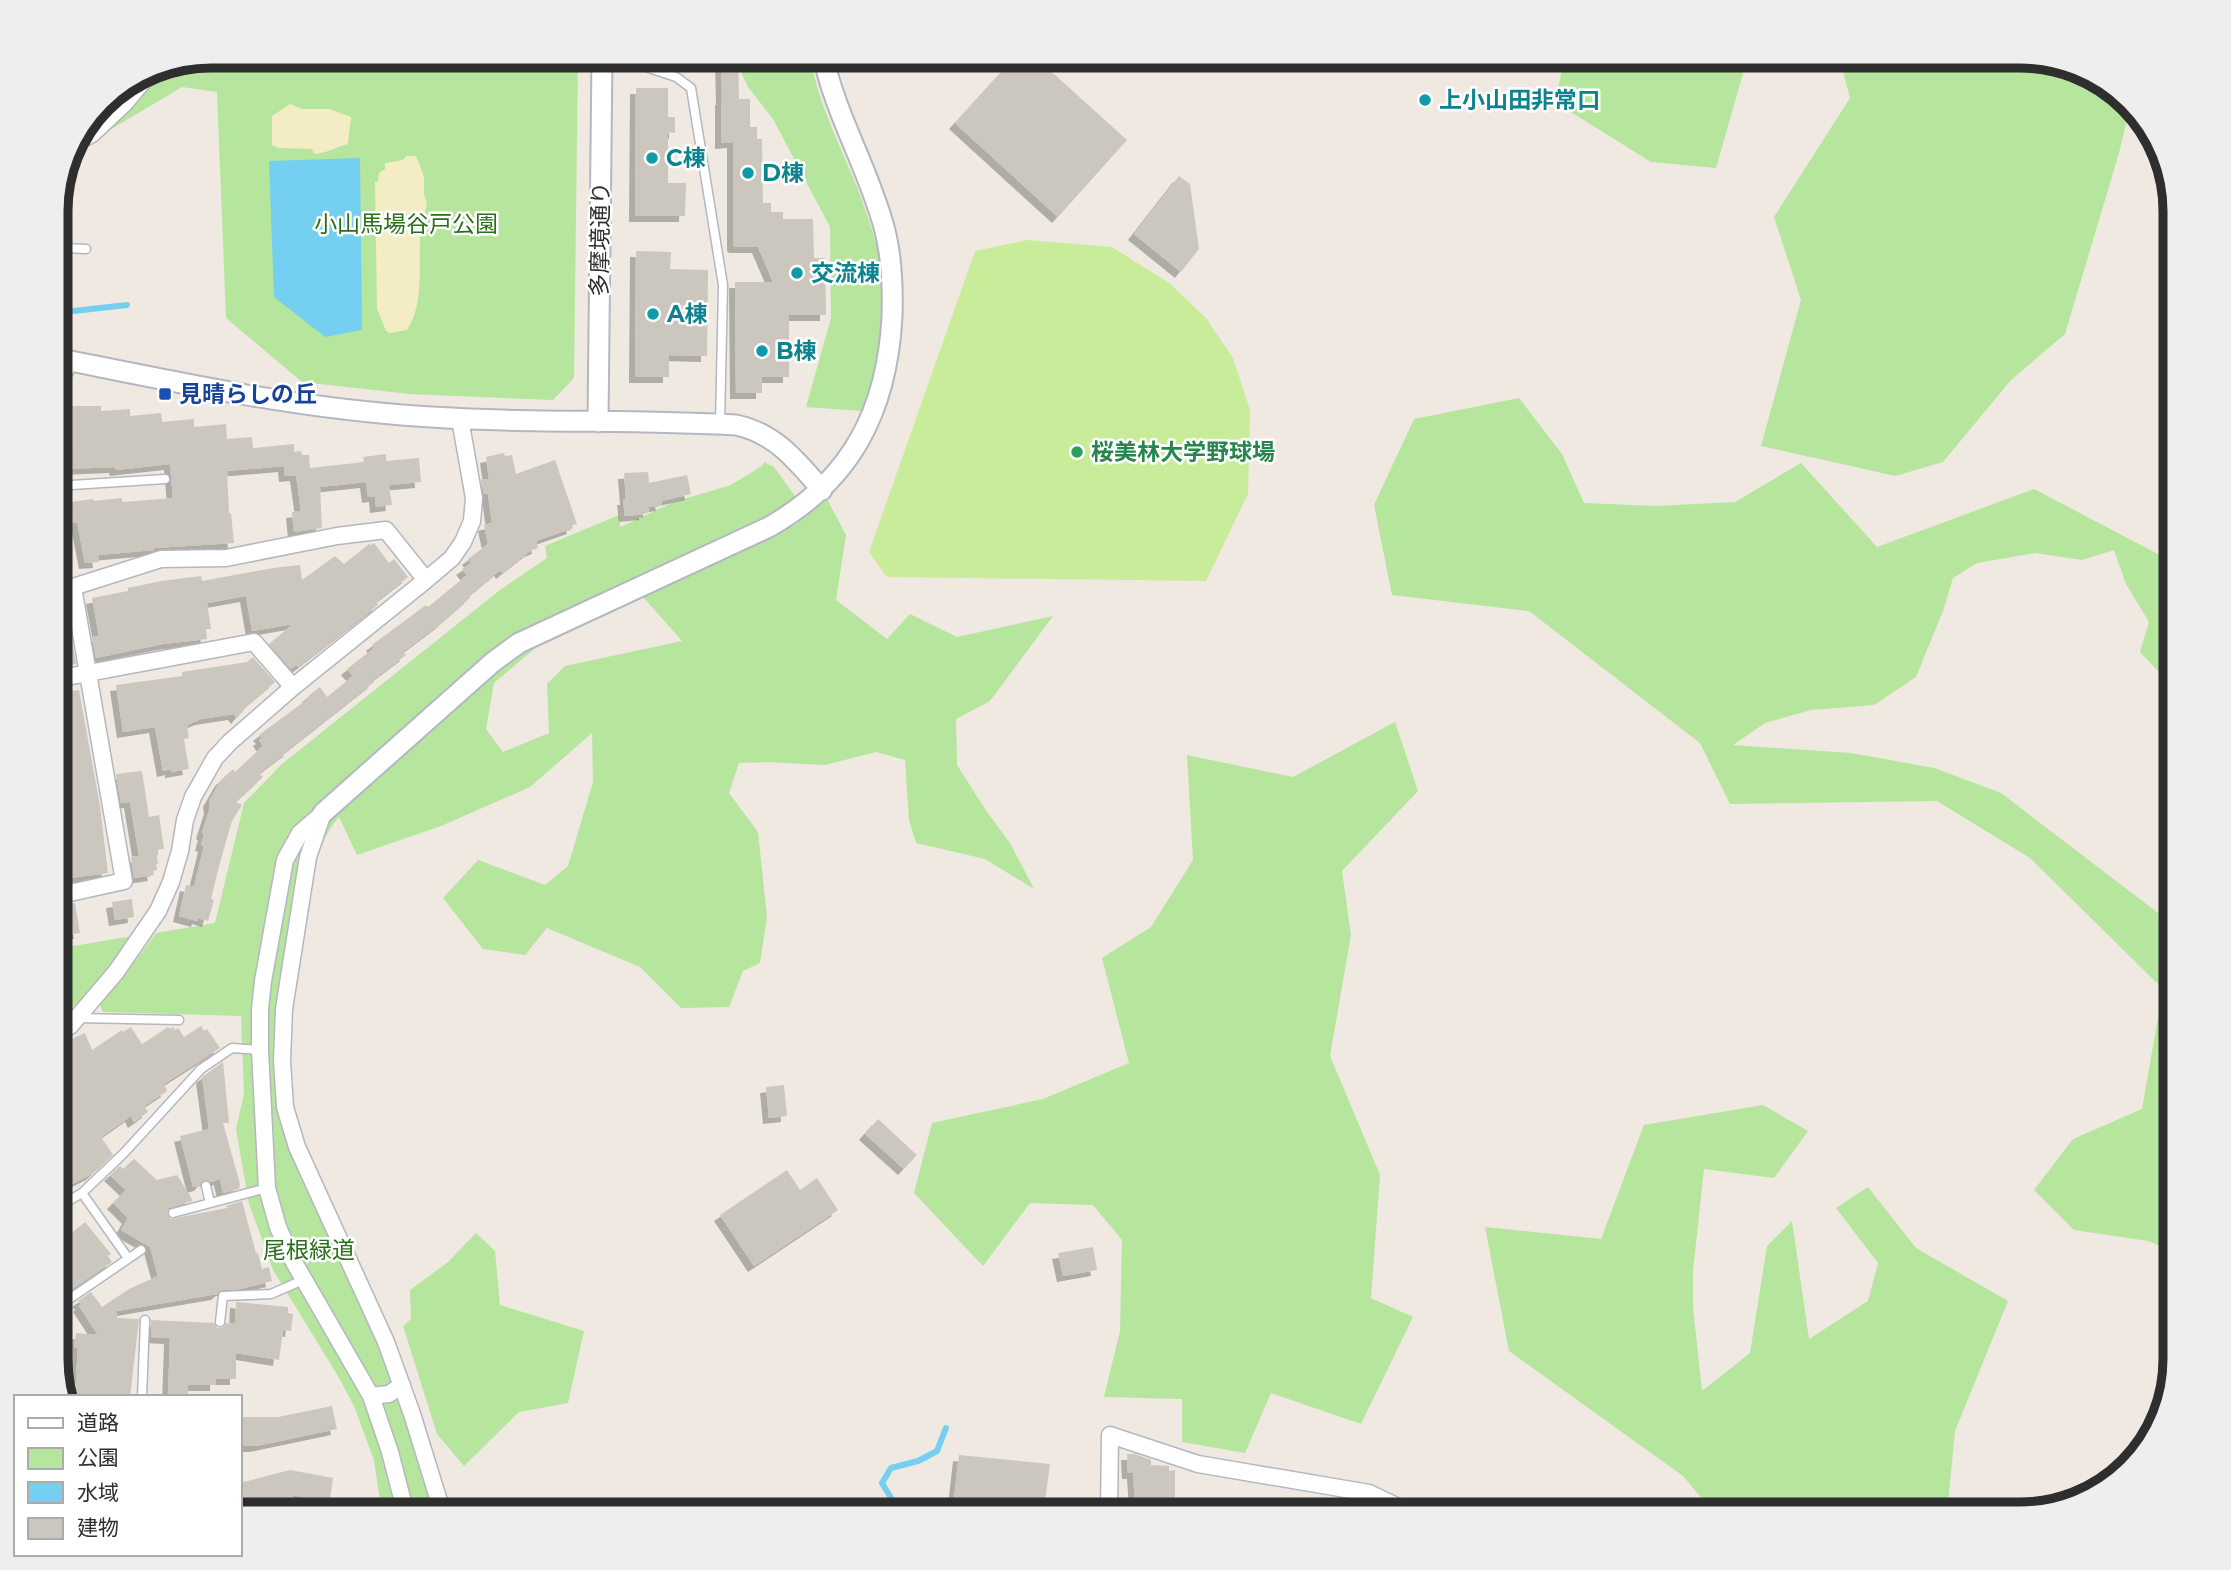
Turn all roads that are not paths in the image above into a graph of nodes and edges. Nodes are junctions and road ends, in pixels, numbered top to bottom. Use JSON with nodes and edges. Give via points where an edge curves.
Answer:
{"nodes":[{"id":1,"x":602,"y":69,"type":"edge"},
{"id":2,"x":650,"y":69,"type":"edge"},
{"id":3,"x":826,"y":69,"type":"edge"},
{"id":4,"x":136,"y":90,"type":"edge"},
{"id":5,"x":90,"y":135,"type":"edge"},
{"id":6,"x":69,"y":248,"type":"edge"},
{"id":7,"x":86,"y":249,"type":"dead end"},
{"id":8,"x":69,"y":361,"type":"edge"},
{"id":9,"x":460,"y":419,"type":"junction"},
{"id":10,"x":598,"y":422,"type":"junction"},
{"id":11,"x":720,"y":424,"type":"junction"},
{"id":12,"x":166,"y":479,"type":"dead end"},
{"id":13,"x":69,"y":485,"type":"edge"},
{"id":14,"x":822,"y":490,"type":"junction"},
{"id":15,"x":426,"y":580,"type":"junction"},
{"id":16,"x":69,"y":587,"type":"edge"},
{"id":17,"x":73,"y":587,"type":"junction"},
{"id":18,"x":89,"y":673,"type":"junction"},
{"id":19,"x":69,"y":677,"type":"edge"},
{"id":20,"x":293,"y":687,"type":"junction"},
{"id":21,"x":323,"y":813,"type":"junction"},
{"id":22,"x":69,"y":893,"type":"edge"},
{"id":23,"x":272,"y":926,"type":"junction"},
{"id":24,"x":296,"y":930,"type":"junction"},
{"id":25,"x":77,"y":1018,"type":"junction"},
{"id":26,"x":179,"y":1020,"type":"dead end"},
{"id":27,"x":69,"y":1027,"type":"edge"},
{"id":28,"x":260,"y":1050,"type":"junction"},
{"id":29,"x":206,"y":1186,"type":"dead end"},
{"id":30,"x":267,"y":1188,"type":"junction"},
{"id":31,"x":82,"y":1193,"type":"junction"},
{"id":32,"x":69,"y":1200,"type":"edge"},
{"id":33,"x":210,"y":1203,"type":"junction"},
{"id":34,"x":173,"y":1213,"type":"dead end"},
{"id":35,"x":141,"y":1250,"type":"dead end"},
{"id":36,"x":128,"y":1258,"type":"junction"},
{"id":37,"x":303,"y":1280,"type":"junction"},
{"id":38,"x":69,"y":1299,"type":"edge"},
{"id":39,"x":145,"y":1320,"type":"dead end"},
{"id":40,"x":220,"y":1322,"type":"dead end"},
{"id":41,"x":402,"y":1385,"type":"junction"},
{"id":42,"x":142,"y":1395,"type":"edge"},
{"id":43,"x":371,"y":1396,"type":"junction"},
{"id":44,"x":403,"y":1502,"type":"edge"},
{"id":45,"x":439,"y":1502,"type":"edge"},
{"id":46,"x":1109,"y":1502,"type":"edge"},
{"id":47,"x":1387,"y":1502,"type":"edge"}],
"edges":[{"from":1,"to":10,"type":"street","name":"多摩境通り"},
{"from":2,"to":11,"type":"lane","via":[[691,88],[723,285]]},
{"from":3,"to":14,"type":"street","via":[[885,229],[893,298],[888,361],[879,396],[857,441]]},
{"from":4,"to":5,"type":"street"},
{"from":6,"to":7,"type":"lane"},
{"from":8,"to":9,"type":"street","via":[[241,395]]},
{"from":9,"to":10,"type":"street"},
{"from":9,"to":15,"type":"street","via":[[474,498],[472,521],[452,558]]},
{"from":10,"to":11,"type":"street"},
{"from":11,"to":14,"type":"street","via":[[752,429],[775,441]]},
{"from":12,"to":13,"type":"lane"},
{"from":14,"to":21,"type":"street","via":[[769,527],[519,643]]},
{"from":15,"to":17,"type":"street","via":[[386,530],[226,558],[161,559]]},
{"from":15,"to":20,"type":"street"},
{"from":16,"to":17,"type":"street"},
{"from":17,"to":18,"type":"street"},
{"from":18,"to":19,"type":"street"},
{"from":18,"to":20,"type":"street","via":[[254,642]]},
{"from":18,"to":22,"type":"street","via":[[124,881]]},
{"from":20,"to":25,"type":"street","via":[[215,758],[193,797],[172,882],[158,911]]},
{"from":21,"to":23,"type":"street","via":[[291,846]]},
{"from":21,"to":24,"type":"street","via":[[308,857]]},
{"from":23,"to":24,"type":"street"},
{"from":23,"to":28,"type":"street","via":[[261,995]]},
{"from":24,"to":41,"type":"street","via":[[282,1030],[289,1125]]},
{"from":25,"to":26,"type":"lane"},
{"from":25,"to":27,"type":"street"},
{"from":28,"to":30,"type":"street"},
{"from":28,"to":31,"type":"lane","via":[[232,1048],[201,1069]]},
{"from":29,"to":33,"type":"lane"},
{"from":30,"to":33,"type":"lane"},
{"from":30,"to":37,"type":"street","via":[[278,1227]]},
{"from":31,"to":32,"type":"lane"},
{"from":31,"to":36,"type":"lane"},
{"from":33,"to":34,"type":"lane"},
{"from":35,"to":36,"type":"lane"},
{"from":36,"to":38,"type":"lane"},
{"from":37,"to":40,"type":"lane","via":[[271,1294],[223,1296]]},
{"from":37,"to":43,"type":"street"},
{"from":39,"to":42,"type":"lane"},
{"from":41,"to":43,"type":"street","via":[[389,1394]]},
{"from":41,"to":45,"type":"street"},
{"from":43,"to":44,"type":"street"},
{"from":46,"to":47,"type":"street","via":[[1110,1435],[1198,1464],[1369,1493]]}]}
